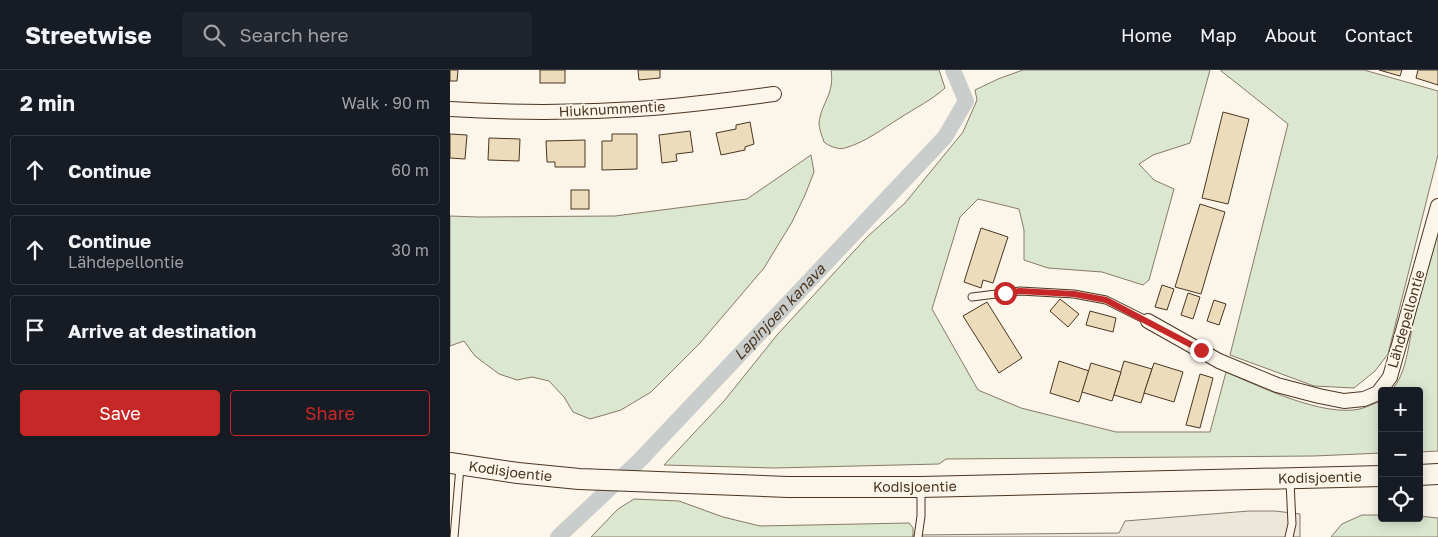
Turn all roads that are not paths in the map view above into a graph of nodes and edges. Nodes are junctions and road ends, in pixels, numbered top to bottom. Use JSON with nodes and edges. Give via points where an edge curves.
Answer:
{"nodes":[{"id":1,"x":774,"y":94,"type":"dead end"},
{"id":2,"x":450,"y":108,"type":"edge"},
{"id":3,"x":1438,"y":206,"type":"edge"},
{"id":4,"x":972,"y":297,"type":"dead end"},
{"id":5,"x":1148,"y":322,"type":"joint"},
{"id":6,"x":455,"y":463,"type":"edge"},
{"id":7,"x":1438,"y":474,"type":"edge"},
{"id":8,"x":1423,"y":475,"type":"edge"},
{"id":9,"x":1378,"y":476,"type":"edge"},
{"id":10,"x":1290,"y":478,"type":"junction"},
{"id":11,"x":920,"y":487,"type":"junction"},
{"id":12,"x":454,"y":537,"type":"edge"},
{"id":13,"x":918,"y":537,"type":"edge"},
{"id":14,"x":1289,"y":537,"type":"edge"}],
"edges":[{"from":1,"to":2,"type":"street","name":"Hiuknummentie","via":[[594,112]]},
{"from":3,"to":5,"type":"street","name":"Lähdepellontie","via":[[1390,378],[1378,393],[1364,400],[1319,396],[1277,385],[1219,362]]},
{"from":4,"to":5,"type":"lane","via":[[1020,291],[1074,294],[1106,300]]},
{"from":6,"to":11,"type":"street","name":"Kodisjoentie","via":[[578,479],[788,487]]},
{"from":6,"to":12,"type":"lane"},
{"from":7,"to":8,"type":"street"},
{"from":9,"to":10,"type":"street","name":"Kodisjoentie"},
{"from":10,"to":11,"type":"street","name":"Kodisjoentie"},
{"from":10,"to":14,"type":"lane","via":[[1292,524]]},
{"from":11,"to":13,"type":"lane"}]}
